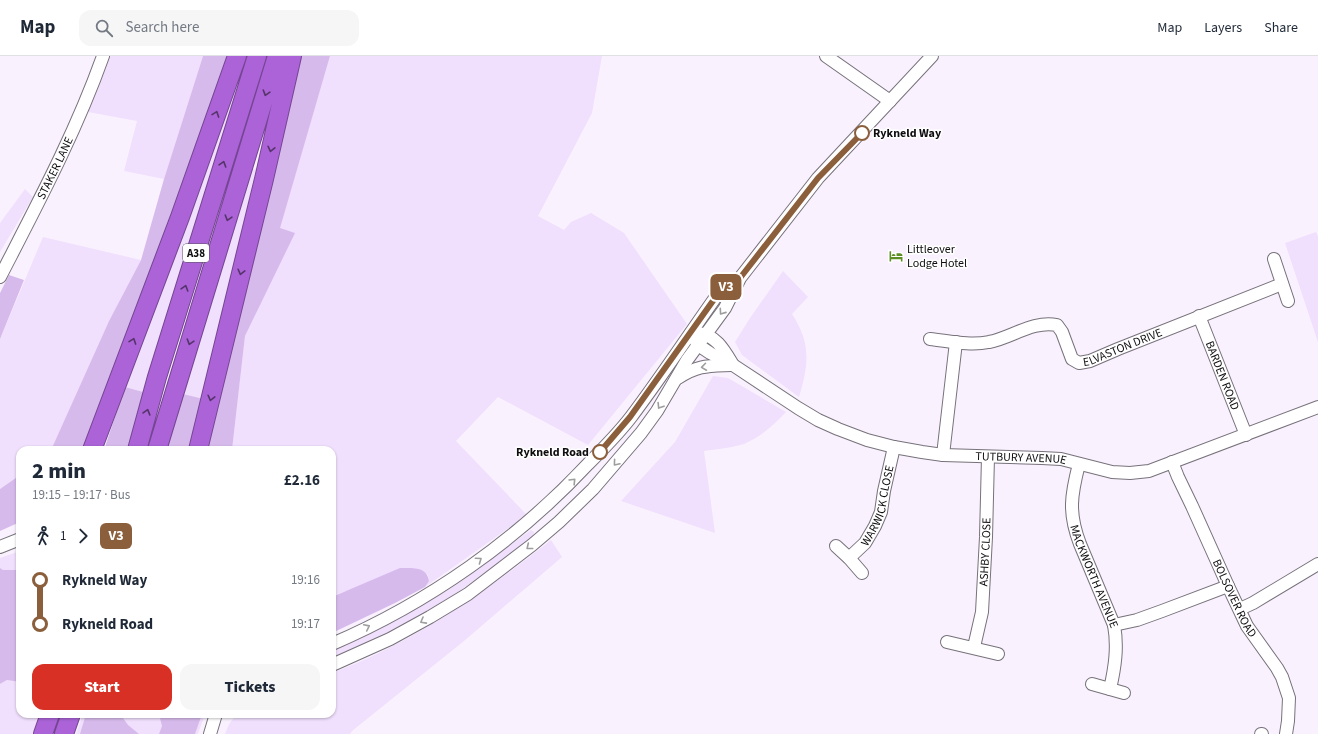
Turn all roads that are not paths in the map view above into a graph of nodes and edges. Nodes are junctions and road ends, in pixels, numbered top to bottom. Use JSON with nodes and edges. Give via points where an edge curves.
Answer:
{"nodes":[{"id":1,"x":103,"y":56,"type":"edge"},
{"id":2,"x":237,"y":56,"type":"edge"},
{"id":3,"x":257,"y":56,"type":"edge"},
{"id":4,"x":277,"y":56,"type":"edge"},
{"id":5,"x":292,"y":56,"type":"edge"},
{"id":6,"x":826,"y":56,"type":"edge"},
{"id":7,"x":932,"y":56,"type":"edge"},
{"id":8,"x":890,"y":101,"type":"junction"},
{"id":9,"x":1274,"y":259,"type":"dead end"},
{"id":10,"x":0,"y":277,"type":"edge"},
{"id":11,"x":740,"y":278,"type":"junction"},
{"id":12,"x":1282,"y":284,"type":"junction"},
{"id":13,"x":1288,"y":301,"type":"dead end"},
{"id":14,"x":1199,"y":316,"type":"junction"},
{"id":15,"x":691,"y":332,"type":"junction"},
{"id":16,"x":706,"y":334,"type":"junction"},
{"id":17,"x":930,"y":339,"type":"dead end"},
{"id":18,"x":956,"y":342,"type":"junction"},
{"id":19,"x":698,"y":345,"type":"junction"},
{"id":20,"x":733,"y":365,"type":"junction"},
{"id":21,"x":677,"y":378,"type":"junction"},
{"id":22,"x":1318,"y":407,"type":"edge"},
{"id":23,"x":1246,"y":435,"type":"junction"},
{"id":24,"x":94,"y":446,"type":"edge"},
{"id":25,"x":138,"y":446,"type":"edge"},
{"id":26,"x":158,"y":446,"type":"edge"},
{"id":27,"x":199,"y":446,"type":"edge"},
{"id":28,"x":894,"y":447,"type":"junction"},
{"id":29,"x":943,"y":455,"type":"junction"},
{"id":30,"x":988,"y":456,"type":"junction"},
{"id":31,"x":1172,"y":462,"type":"junction"},
{"id":32,"x":1079,"y":464,"type":"junction"},
{"id":33,"x":16,"y":541,"type":"edge"},
{"id":34,"x":836,"y":546,"type":"dead end"},
{"id":35,"x":0,"y":547,"type":"edge"},
{"id":36,"x":849,"y":558,"type":"junction"},
{"id":37,"x":1318,"y":564,"type":"edge"},
{"id":38,"x":862,"y":573,"type":"dead end"},
{"id":39,"x":1228,"y":586,"type":"junction"},
{"id":40,"x":1240,"y":609,"type":"junction"},
{"id":41,"x":1114,"y":625,"type":"junction"},
{"id":42,"x":336,"y":642,"type":"edge"},
{"id":43,"x":947,"y":642,"type":"dead end"},
{"id":44,"x":974,"y":647,"type":"junction"},
{"id":45,"x":998,"y":654,"type":"dead end"},
{"id":46,"x":336,"y":664,"type":"edge"},
{"id":47,"x":1092,"y":684,"type":"dead end"},
{"id":48,"x":1110,"y":689,"type":"junction"},
{"id":49,"x":1124,"y":693,"type":"dead end"},
{"id":50,"x":49,"y":718,"type":"edge"},
{"id":51,"x":70,"y":718,"type":"edge"},
{"id":52,"x":216,"y":718,"type":"edge"},
{"id":53,"x":43,"y":734,"type":"edge"},
{"id":54,"x":64,"y":734,"type":"edge"},
{"id":55,"x":210,"y":734,"type":"edge"},
{"id":56,"x":1286,"y":734,"type":"edge"}],
"edges":[{"from":1,"to":10,"type":"street","name":"STAKER LANE","via":[[78,119]]},
{"from":24,"to":2,"type":"highway","one_way":true,"via":[[180,218]]},
{"from":25,"to":3,"type":"highway","number":"A38","one_way":true},
{"from":4,"to":26,"type":"highway","number":"A38","one_way":true},
{"from":5,"to":27,"type":"highway","one_way":true},
{"from":6,"to":8,"type":"street"},
{"from":7,"to":8,"type":"street"},
{"from":8,"to":11,"type":"street","via":[[818,178]]},
{"from":9,"to":12,"type":"street"},
{"from":11,"to":15,"type":"street","via":[[720,291]]},
{"from":11,"to":16,"type":"street","one_way":true,"via":[[725,308]]},
{"from":12,"to":13,"type":"street"},
{"from":12,"to":14,"type":"street","name":"ELVASTON DRIVE"},
{"from":14,"to":18,"type":"street","name":"ELVASTON DRIVE","via":[[1090,361],[1079,363],[1072,359],[1062,332],[1057,325],[1052,324],[1036,326],[988,342]]},
{"from":14,"to":23,"type":"street","name":"BARDEN ROAD"},
{"from":15,"to":16,"type":"street"},
{"from":15,"to":19,"type":"street","name":"TUTBURY AVENUE"},
{"from":42,"to":15,"type":"street","one_way":true,"via":[[386,618],[457,575],[516,532],[556,498],[630,417]]},
{"from":16,"to":19,"type":"street"},
{"from":16,"to":20,"type":"street","name":"TUTBURY AVENUE","via":[[720,345]]},
{"from":17,"to":18,"type":"street","name":"ELVASTON DRIVE"},
{"from":18,"to":29,"type":"street"},
{"from":19,"to":20,"type":"street","name":"TUTBURY AVENUE"},
{"from":19,"to":21,"type":"street"},
{"from":20,"to":21,"type":"street","one_way":true,"via":[[699,367]]},
{"from":20,"to":28,"type":"street","name":"TUTBURY AVENUE","via":[[818,420]]},
{"from":21,"to":46,"type":"street","one_way":true,"via":[[641,433],[604,477],[572,510],[532,545],[468,594],[390,639]]},
{"from":22,"to":23,"type":"street","name":"TUTBURY AVENUE"},
{"from":23,"to":31,"type":"street","name":"TUTBURY AVENUE"},
{"from":28,"to":29,"type":"street","name":"TUTBURY AVENUE"},
{"from":28,"to":36,"type":"street","name":"WARWICK CLOSE","via":[[881,512],[865,543]]},
{"from":29,"to":30,"type":"street","name":"TUTBURY AVENUE"},
{"from":30,"to":32,"type":"street","name":"TUTBURY AVENUE","via":[[1061,459]]},
{"from":30,"to":44,"type":"street","name":"ASHBY CLOSE","via":[[982,612]]},
{"from":31,"to":32,"type":"street","name":"TUTBURY AVENUE","via":[[1149,471],[1130,473],[1112,472]]},
{"from":31,"to":39,"type":"street","name":"BOLSOVER ROAD"},
{"from":32,"to":41,"type":"street","name":"MACKWORTH AVENUE","via":[[1072,500],[1074,526]]},
{"from":33,"to":35,"type":"street"},
{"from":34,"to":36,"type":"street","name":"WARWICK CLOSE"},
{"from":36,"to":38,"type":"street","name":"WARWICK CLOSE"},
{"from":37,"to":40,"type":"street"},
{"from":39,"to":40,"type":"street","name":"BOLSOVER ROAD"},
{"from":39,"to":41,"type":"street","via":[[1162,612]]},
{"from":40,"to":56,"type":"street","name":"BOLSOVER ROAD","via":[[1248,626],[1282,677],[1289,698]]},
{"from":41,"to":48,"type":"street","name":"MACKWORTH AVENUE","via":[[1117,637],[1116,656]]},
{"from":43,"to":44,"type":"street"},
{"from":44,"to":45,"type":"street"},
{"from":47,"to":48,"type":"street"},
{"from":48,"to":49,"type":"street"},
{"from":50,"to":53,"type":"highway"},
{"from":51,"to":54,"type":"highway"},
{"from":52,"to":55,"type":"street"}]}
